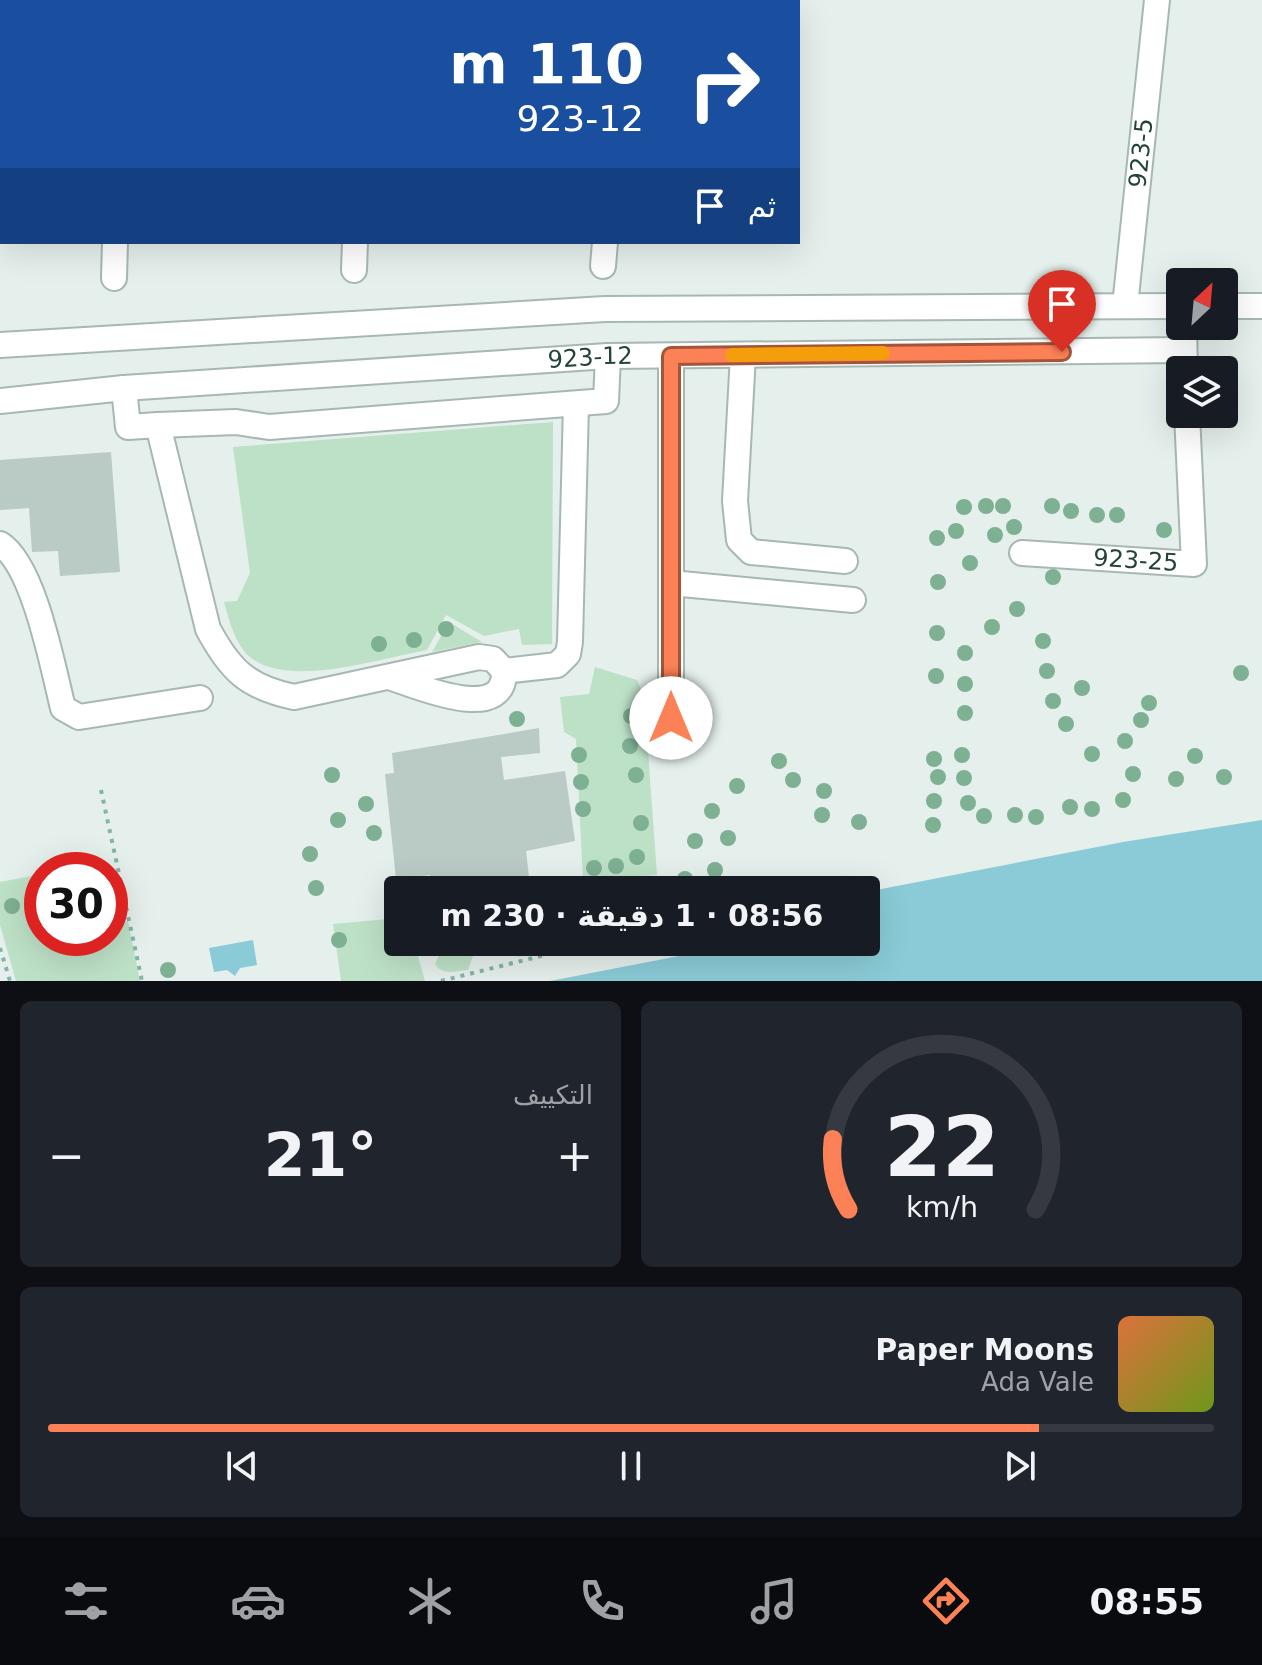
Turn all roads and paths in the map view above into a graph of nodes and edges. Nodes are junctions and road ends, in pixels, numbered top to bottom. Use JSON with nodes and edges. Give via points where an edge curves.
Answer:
{"nodes":[{"id":1,"x":1157,"y":0,"type":"edge"},
{"id":2,"x":115,"y":244,"type":"edge"},
{"id":3,"x":355,"y":244,"type":"edge"},
{"id":4,"x":354,"y":270,"type":"dead end"},
{"id":5,"x":114,"y":278,"type":"dead end"},
{"id":6,"x":1125,"y":306,"type":"junction"},
{"id":7,"x":1166,"y":306,"type":"edge"},
{"id":8,"x":1238,"y":306,"type":"edge"},
{"id":9,"x":1262,"y":306,"type":"edge"},
{"id":10,"x":0,"y":345,"type":"edge"},
{"id":11,"x":1184,"y":349,"type":"edge"},
{"id":12,"x":743,"y":355,"type":"junction"},
{"id":13,"x":608,"y":356,"type":"junction"},
{"id":14,"x":671,"y":356,"type":"junction"},
{"id":15,"x":124,"y":388,"type":"junction"},
{"id":16,"x":0,"y":401,"type":"edge"},
{"id":17,"x":576,"y":404,"type":"junction"},
{"id":18,"x":158,"y":425,"type":"junction"},
{"id":19,"x":1188,"y":428,"type":"edge"},
{"id":20,"x":0,"y":544,"type":"edge"},
{"id":21,"x":1022,"y":553,"type":"dead end"},
{"id":22,"x":845,"y":561,"type":"dead end"},
{"id":23,"x":671,"y":583,"type":"junction"},
{"id":24,"x":853,"y":600,"type":"dead end"},
{"id":25,"x":504,"y":671,"type":"junction"},
{"id":26,"x":390,"y":678,"type":"junction"},
{"id":27,"x":200,"y":698,"type":"dead end"},
{"id":28,"x":671,"y":718,"type":"dead end"},
{"id":29,"x":101,"y":790,"type":"dead end"},
{"id":30,"x":0,"y":948,"type":"edge"},
{"id":31,"x":534,"y":956,"type":"edge"},
{"id":32,"x":10,"y":981,"type":"edge"},
{"id":33,"x":142,"y":981,"type":"edge"},
{"id":34,"x":441,"y":981,"type":"edge"}],
"edges":[{"from":1,"to":6,"type":"street","name":"923-5"},
{"from":2,"to":5,"type":"street"},
{"from":3,"to":4,"type":"street"},
{"from":6,"to":7,"type":"street","name":"923-12"},
{"from":6,"to":10,"type":"street","name":"923-12","via":[[605,309]]},
{"from":8,"to":9,"type":"street"},
{"from":11,"to":12,"type":"street","name":"923-12"},
{"from":12,"to":14,"type":"street","name":"923-12"},
{"from":12,"to":22,"type":"street","via":[[735,501],[739,540],[751,552]]},
{"from":13,"to":14,"type":"street","name":"923-12"},
{"from":13,"to":15,"type":"street","name":"923-12"},
{"from":13,"to":17,"type":"street","via":[[606,401]]},
{"from":14,"to":23,"type":"street"},
{"from":15,"to":16,"type":"street","name":"923-12"},
{"from":15,"to":18,"type":"street","via":[[128,427]]},
{"from":17,"to":18,"type":"street","via":[[269,427],[236,422]]},
{"from":17,"to":25,"type":"street","via":[[568,654],[557,665]]},
{"from":18,"to":26,"type":"street","via":[[208,629],[223,658],[264,691],[294,697]]},
{"from":19,"to":21,"type":"street","name":"923-25","via":[[1194,564]]},
{"from":20,"to":27,"type":"street","via":[[26,578],[63,708],[79,717]]},
{"from":23,"to":24,"type":"street"},
{"from":23,"to":28,"type":"street"},
{"from":25,"to":26,"type":"street","via":[[493,659],[479,657]]},
{"from":25,"to":26,"type":"street","via":[[496,693],[458,700]]},
{"from":29,"to":33,"type":"path"},
{"from":30,"to":32,"type":"path"},
{"from":31,"to":34,"type":"path"}]}
